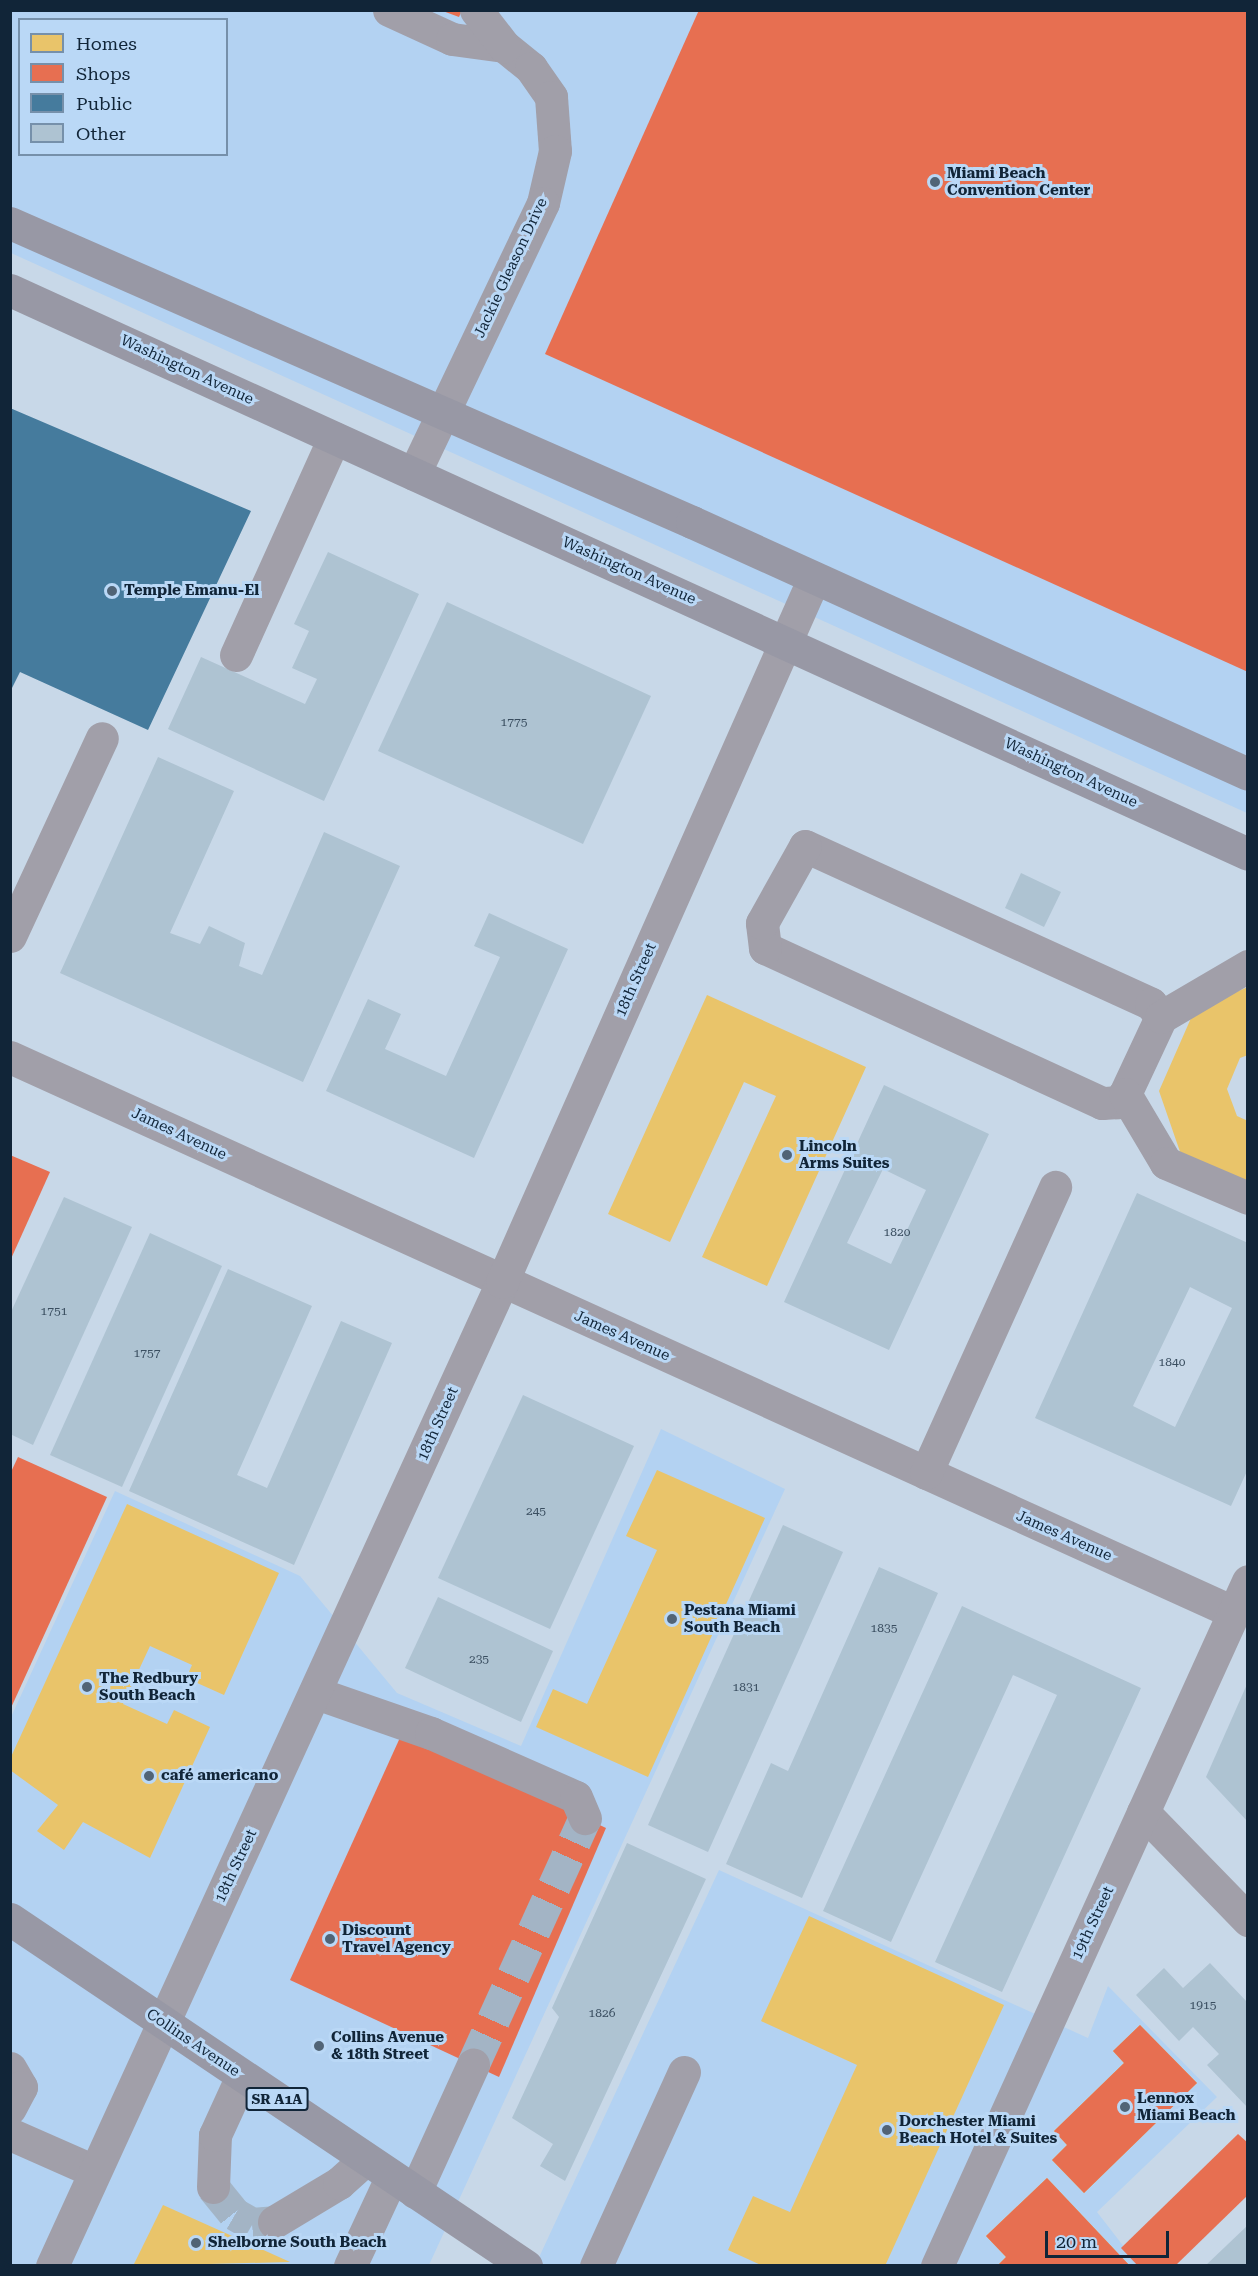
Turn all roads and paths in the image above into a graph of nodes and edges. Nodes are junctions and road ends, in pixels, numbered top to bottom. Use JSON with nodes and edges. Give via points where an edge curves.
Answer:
{"nodes":[{"id":1,"x":389,"y":10,"type":"edge"},
{"id":2,"x":476,"y":10,"type":"edge"},
{"id":3,"x":504,"y":46,"type":"junction"},
{"id":4,"x":10,"y":223,"type":"edge"},
{"id":5,"x":10,"y":290,"type":"edge"},
{"id":6,"x":442,"y":416,"type":"junction"},
{"id":7,"x":334,"y":438,"type":"junction"},
{"id":8,"x":414,"y":474,"type":"junction"},
{"id":9,"x":814,"y":578,"type":"junction"},
{"id":10,"x":788,"y":642,"type":"junction"},
{"id":11,"x":236,"y":655,"type":"dead end"},
{"id":12,"x":102,"y":738,"type":"dead end"},
{"id":13,"x":1248,"y":774,"type":"edge"},
{"id":14,"x":1248,"y":854,"type":"edge"},
{"id":15,"x":10,"y":936,"type":"edge"},
{"id":16,"x":1248,"y":966,"type":"edge"},
{"id":17,"x":1161,"y":1017,"type":"junction"},
{"id":18,"x":10,"y":1058,"type":"edge"},
{"id":19,"x":1125,"y":1094,"type":"junction"},
{"id":20,"x":1055,"y":1187,"type":"dead end"},
{"id":21,"x":1248,"y":1198,"type":"edge"},
{"id":22,"x":502,"y":1282,"type":"junction"},
{"id":23,"x":926,"y":1473,"type":"junction"},
{"id":24,"x":1248,"y":1581,"type":"edge"},
{"id":25,"x":1233,"y":1612,"type":"junction"},
{"id":26,"x":316,"y":1693,"type":"junction"},
{"id":27,"x":1143,"y":1812,"type":"junction"},
{"id":28,"x":585,"y":1818,"type":"dead end"},
{"id":29,"x":10,"y":1919,"type":"edge"},
{"id":30,"x":1248,"y":1920,"type":"edge"},
{"id":31,"x":162,"y":2022,"type":"junction"},
{"id":32,"x":472,"y":2065,"type":"tunnel mouth"},
{"id":33,"x":10,"y":2068,"type":"edge"},
{"id":34,"x":684,"y":2072,"type":"dead end"},
{"id":35,"x":242,"y":2076,"type":"junction"},
{"id":36,"x":10,"y":2108,"type":"edge"},
{"id":37,"x":10,"y":2134,"type":"edge"},
{"id":38,"x":94,"y":2171,"type":"junction"},
{"id":39,"x":391,"y":2176,"type":"junction"},
{"id":40,"x":213,"y":2187,"type":"tunnel mouth"},
{"id":41,"x":274,"y":2222,"type":"tunnel mouth"},
{"id":42,"x":514,"y":2262,"type":"edge"},
{"id":43,"x":52,"y":2265,"type":"edge"},
{"id":44,"x":350,"y":2265,"type":"edge"},
{"id":45,"x":596,"y":2265,"type":"edge"},
{"id":46,"x":936,"y":2265,"type":"edge"}],
"edges":[{"from":1,"to":3,"type":"street","via":[[452,39]]},
{"from":2,"to":3,"type":"street","name":"Jackie Gleason Drive"},
{"from":3,"to":6,"type":"street","name":"Jackie Gleason Drive","via":[[531,68],[551,97],[555,151],[543,203]]},
{"from":4,"to":6,"type":"main road"},
{"from":5,"to":7,"type":"main road","name":"Washington Avenue"},
{"from":6,"to":8,"type":"street","name":"Jackie Gleason Drive"},
{"from":6,"to":9,"type":"main road"},
{"from":7,"to":8,"type":"main road","name":"Washington Avenue"},
{"from":7,"to":11,"type":"street"},
{"from":8,"to":10,"type":"main road","name":"Washington Avenue"},
{"from":9,"to":10,"type":"street","name":"18th Street"},
{"from":9,"to":13,"type":"main road"},
{"from":10,"to":14,"type":"main road","name":"Washington Avenue"},
{"from":10,"to":22,"type":"street","name":"18th Street"},
{"from":12,"to":15,"type":"street"},
{"from":16,"to":17,"type":"street"},
{"from":17,"to":19,"type":"street"},
{"from":17,"to":19,"type":"street","via":[[1151,1004],[818,847],[805,846],[795,855],[762,923],[765,948],[1102,1103],[1118,1102]]},
{"from":18,"to":22,"type":"street","name":"James Avenue"},
{"from":19,"to":21,"type":"street","via":[[1166,1163]]},
{"from":20,"to":23,"type":"street"},
{"from":22,"to":23,"type":"street","name":"James Avenue"},
{"from":22,"to":26,"type":"street","name":"18th Street"},
{"from":23,"to":25,"type":"street","name":"James Avenue"},
{"from":24,"to":25,"type":"street","name":"19th Street"},
{"from":25,"to":27,"type":"street","name":"19th Street"},
{"from":26,"to":28,"type":"street","via":[[431,1733],[576,1797]]},
{"from":26,"to":31,"type":"street","name":"18th Street"},
{"from":27,"to":30,"type":"street"},
{"from":27,"to":46,"type":"street","name":"19th Street"},
{"from":29,"to":31,"type":"main road","name":"Collins Avenue","number":"SR A1A"},
{"from":31,"to":35,"type":"main road","name":"Collins Avenue","number":"SR A1A"},
{"from":31,"to":38,"type":"street","name":"18th Street"},
{"from":32,"to":39,"type":"street"},
{"from":33,"to":36,"type":"street","via":[[21,2087]]},
{"from":34,"to":45,"type":"street"},
{"from":35,"to":39,"type":"main road","name":"Collins Avenue","number":"SR A1A"},
{"from":35,"to":40,"type":"street","via":[[215,2135]]},
{"from":37,"to":38,"type":"street"},
{"from":38,"to":43,"type":"street","name":"18th Street"},
{"from":39,"to":41,"type":"street","via":[[339,2183]]},
{"from":39,"to":42,"type":"main road","name":"Collins Avenue","number":"SR A1A"},
{"from":39,"to":44,"type":"street"}]}
